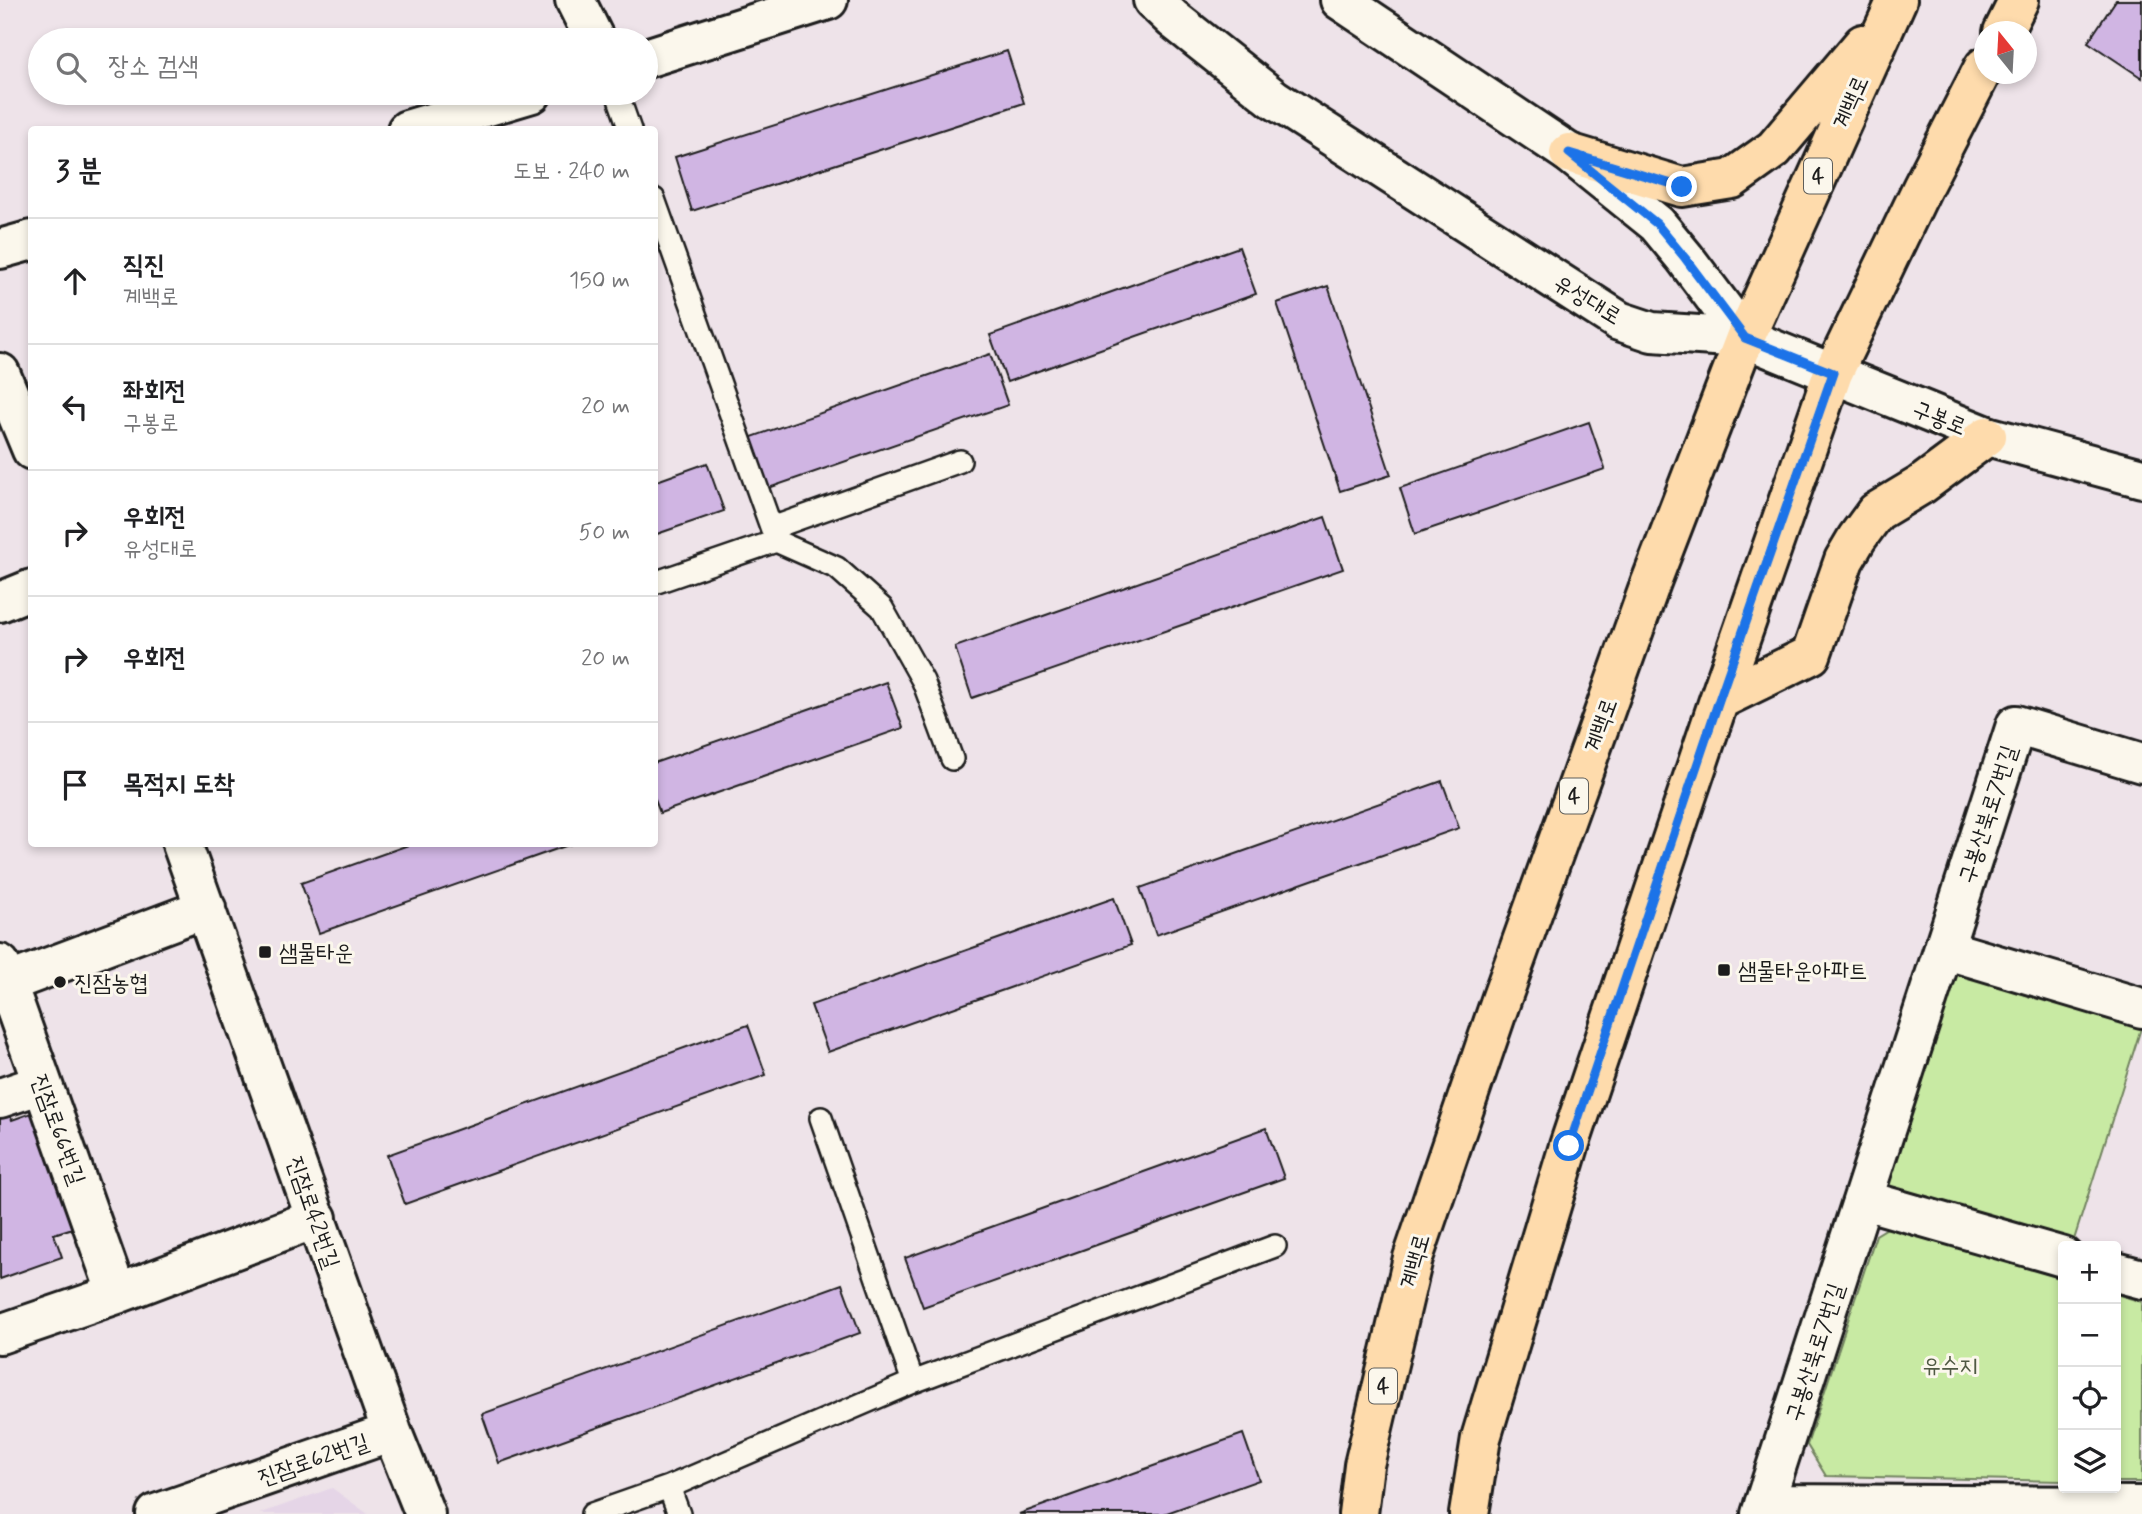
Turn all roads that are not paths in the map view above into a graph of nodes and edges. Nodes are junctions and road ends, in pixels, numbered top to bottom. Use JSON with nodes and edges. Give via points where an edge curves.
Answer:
{"nodes":[{"id":1,"x":575,"y":0,"type":"edge"},
{"id":2,"x":828,"y":0,"type":"edge"},
{"id":3,"x":1153,"y":0,"type":"edge"},
{"id":4,"x":1340,"y":0,"type":"edge"},
{"id":5,"x":2019,"y":0,"type":"edge"},
{"id":6,"x":1893,"y":7,"type":"edge"},
{"id":7,"x":2008,"y":21,"type":"edge"},
{"id":8,"x":589,"y":28,"type":"edge"},
{"id":9,"x":658,"y":54,"type":"edge"},
{"id":10,"x":1975,"y":84,"type":"edge"},
{"id":11,"x":491,"y":105,"type":"edge"},
{"id":12,"x":621,"y":105,"type":"edge"},
{"id":13,"x":420,"y":126,"type":"edge"},
{"id":14,"x":629,"y":126,"type":"edge"},
{"id":15,"x":1569,"y":153,"type":"junction"},
{"id":16,"x":658,"y":210,"type":"edge"},
{"id":17,"x":28,"y":241,"type":"edge"},
{"id":18,"x":0,"y":249,"type":"edge"},
{"id":19,"x":1745,"y":338,"type":"junction"},
{"id":20,"x":0,"y":373,"type":"edge"},
{"id":21,"x":1833,"y":373,"type":"junction"},
{"id":22,"x":1987,"y":436,"type":"junction"},
{"id":23,"x":28,"y":440,"type":"edge"},
{"id":24,"x":960,"y":461,"type":"dead end"},
{"id":25,"x":2142,"y":478,"type":"edge"},
{"id":26,"x":774,"y":535,"type":"junction"},
{"id":27,"x":658,"y":581,"type":"edge"},
{"id":28,"x":28,"y":591,"type":"edge"},
{"id":29,"x":0,"y":602,"type":"edge"},
{"id":30,"x":1719,"y":700,"type":"junction"},
{"id":31,"x":952,"y":759,"type":"dead end"},
{"id":32,"x":2142,"y":763,"type":"edge"},
{"id":33,"x":184,"y":847,"type":"edge"},
{"id":34,"x":206,"y":908,"type":"junction"},
{"id":35,"x":1944,"y":949,"type":"junction"},
{"id":36,"x":3,"y":973,"type":"edge"},
{"id":37,"x":2142,"y":1008,"type":"edge"},
{"id":38,"x":43,"y":1084,"type":"junction"},
{"id":39,"x":0,"y":1098,"type":"edge"},
{"id":40,"x":821,"y":1118,"type":"dead end"},
{"id":41,"x":1864,"y":1200,"type":"junction"},
{"id":42,"x":317,"y":1218,"type":"junction"},
{"id":43,"x":1275,"y":1246,"type":"dead end"},
{"id":44,"x":2058,"y":1256,"type":"edge"},
{"id":45,"x":2121,"y":1273,"type":"edge"},
{"id":46,"x":2142,"y":1279,"type":"edge"},
{"id":47,"x":117,"y":1294,"type":"junction"},
{"id":48,"x":0,"y":1334,"type":"edge"},
{"id":49,"x":913,"y":1382,"type":"junction"},
{"id":50,"x":392,"y":1432,"type":"junction"},
{"id":51,"x":669,"y":1487,"type":"junction"},
{"id":52,"x":2142,"y":1506,"type":"edge"},
{"id":53,"x":1763,"y":1509,"type":"edge"},
{"id":54,"x":156,"y":1514,"type":"edge"},
{"id":55,"x":425,"y":1514,"type":"edge"},
{"id":56,"x":592,"y":1514,"type":"edge"},
{"id":57,"x":679,"y":1514,"type":"edge"},
{"id":58,"x":1358,"y":1514,"type":"edge"},
{"id":59,"x":1469,"y":1514,"type":"edge"}],
"edges":[{"from":1,"to":8,"type":"street"},
{"from":2,"to":9,"type":"street"},
{"from":3,"to":19,"type":"street","name":"유성대로","via":[[1274,99],[1619,321],[1652,332]]},
{"from":4,"to":15,"type":"street"},
{"from":5,"to":7,"type":"main road"},
{"from":6,"to":15,"type":"main road","via":[[1774,149],[1732,179],[1682,187]]},
{"from":6,"to":19,"type":"main road","name":"계백로","number":"4"},
{"from":10,"to":21,"type":"main road"},
{"from":11,"to":13,"type":"street"},
{"from":12,"to":14,"type":"lane"},
{"from":15,"to":19,"type":"street","via":[[1657,224]]},
{"from":16,"to":26,"type":"lane"},
{"from":17,"to":18,"type":"street"},
{"from":19,"to":21,"type":"street","name":"구봉로"},
{"from":19,"to":58,"type":"main road","name":"계백로","number":"4","via":[[1651,582],[1413,1258],[1364,1465]]},
{"from":20,"to":23,"type":"street"},
{"from":21,"to":22,"type":"street","name":"구봉로"},
{"from":21,"to":30,"type":"main road"},
{"from":22,"to":25,"type":"street","name":"구봉로"},
{"from":22,"to":30,"type":"main road","via":[[1876,512],[1844,560],[1811,655]]},
{"from":24,"to":26,"type":"lane"},
{"from":26,"to":27,"type":"lane"},
{"from":26,"to":31,"type":"lane","via":[[837,568],[882,608],[923,681]]},
{"from":28,"to":29,"type":"street"},
{"from":30,"to":59,"type":"main road","via":[[1569,1146],[1481,1438]]},
{"from":32,"to":35,"type":"street","name":"구봉산북로7번길","via":[[2016,725]]},
{"from":33,"to":34,"type":"street","name":"진잠로42번길"},
{"from":34,"to":36,"type":"street"},
{"from":34,"to":42,"type":"street","name":"진잠로42번길"},
{"from":35,"to":37,"type":"street"},
{"from":35,"to":41,"type":"street","name":"구봉산북로7번길"},
{"from":36,"to":38,"type":"street","name":"진잠로66번길"},
{"from":38,"to":39,"type":"street"},
{"from":38,"to":47,"type":"street","name":"진잠로66번길"},
{"from":40,"to":49,"type":"lane"},
{"from":41,"to":44,"type":"street"},
{"from":41,"to":53,"type":"street","name":"구봉산북로7번길"},
{"from":42,"to":47,"type":"street"},
{"from":42,"to":50,"type":"street","name":"진잠로42번길"},
{"from":43,"to":49,"type":"lane"},
{"from":45,"to":46,"type":"street"},
{"from":47,"to":48,"type":"street"},
{"from":49,"to":51,"type":"lane"},
{"from":50,"to":54,"type":"street","name":"진잠로62번길"},
{"from":50,"to":55,"type":"street","name":"진잠로42번길"},
{"from":51,"to":56,"type":"lane"},
{"from":51,"to":57,"type":"lane"},
{"from":52,"to":53,"type":"street","name":"구봉산북로7번길"}]}
